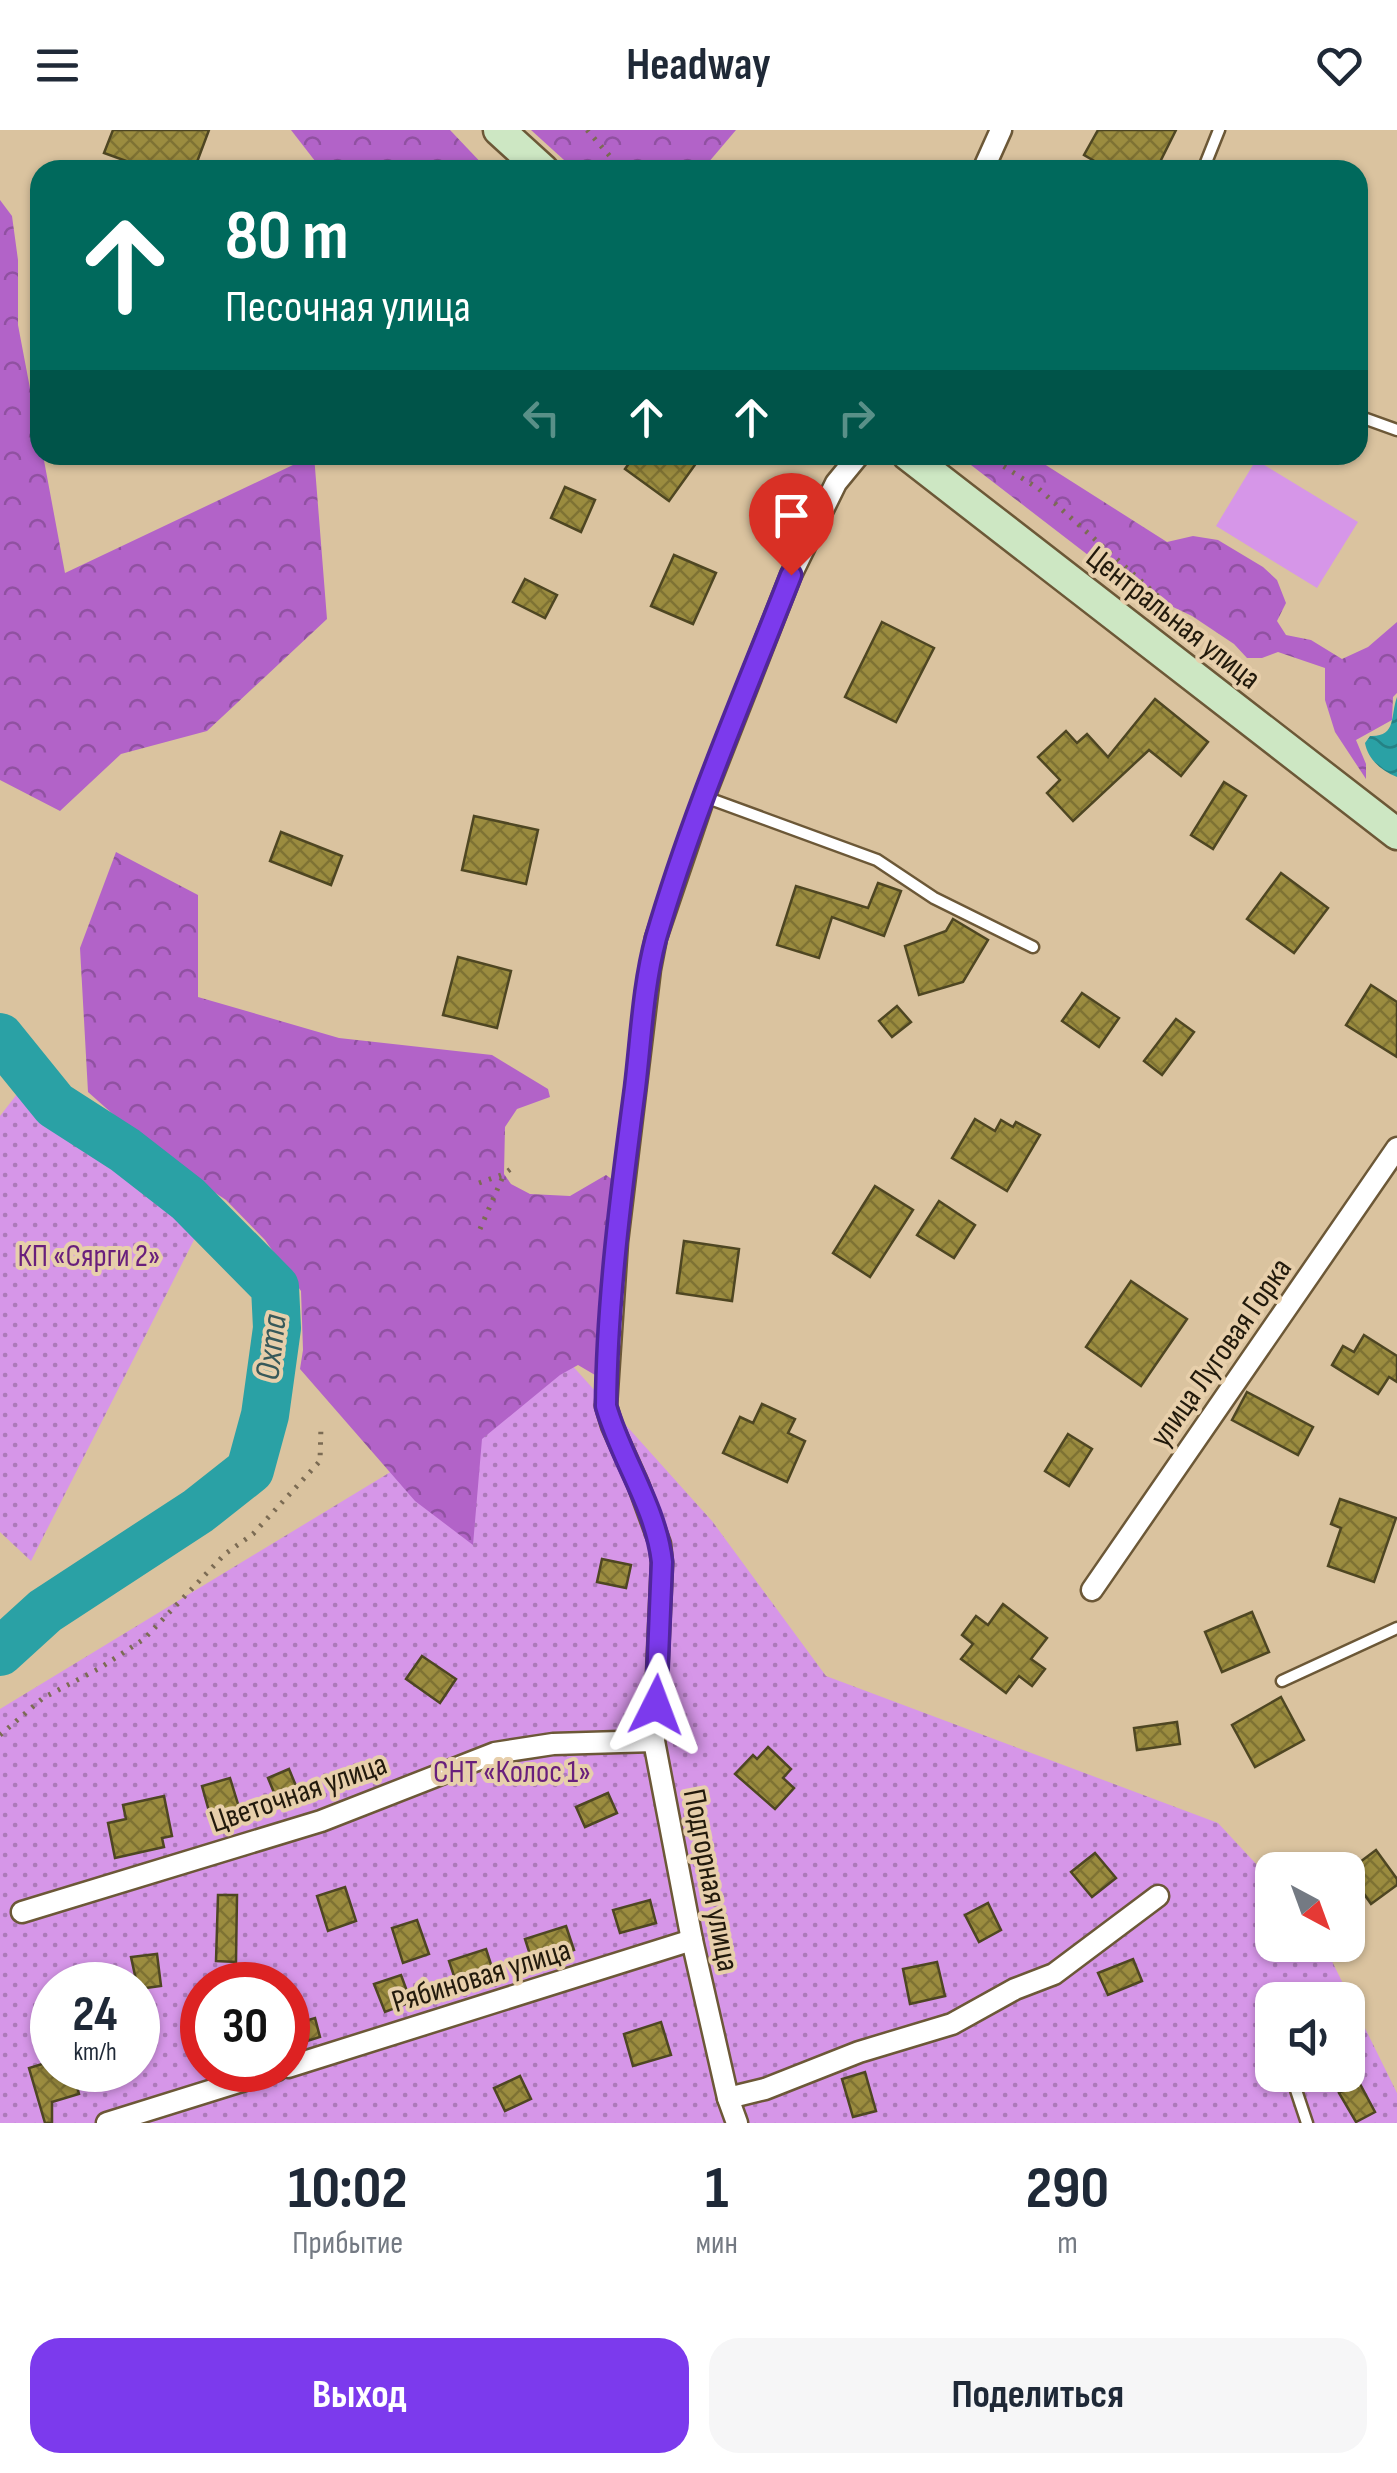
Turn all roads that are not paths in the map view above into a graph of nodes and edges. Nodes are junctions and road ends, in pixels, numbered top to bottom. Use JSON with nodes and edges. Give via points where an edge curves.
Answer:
{"nodes":[{"id":1,"x":500,"y":130,"type":"edge"},
{"id":2,"x":1001,"y":130,"type":"edge"},
{"id":3,"x":1219,"y":130,"type":"edge"},
{"id":4,"x":532,"y":160,"type":"edge"},
{"id":5,"x":988,"y":160,"type":"edge"},
{"id":6,"x":1207,"y":160,"type":"edge"},
{"id":7,"x":1368,"y":420,"type":"edge"},
{"id":8,"x":1397,"y":430,"type":"edge"},
{"id":9,"x":851,"y":465,"type":"edge"},
{"id":10,"x":921,"y":465,"type":"edge"},
{"id":11,"x":704,"y":797,"type":"junction"},
{"id":12,"x":1397,"y":834,"type":"edge"},
{"id":13,"x":1033,"y":947,"type":"dead end"},
{"id":14,"x":1397,"y":1148,"type":"edge"},
{"id":15,"x":1092,"y":1590,"type":"dead end"},
{"id":16,"x":1397,"y":1628,"type":"edge"},
{"id":17,"x":1282,"y":1681,"type":"dead end"},
{"id":18,"x":654,"y":1741,"type":"junction"},
{"id":19,"x":1158,"y":1896,"type":"dead end"},
{"id":20,"x":22,"y":1912,"type":"dead end"},
{"id":21,"x":692,"y":1940,"type":"junction"},
{"id":22,"x":310,"y":2060,"type":"edge"},
{"id":23,"x":207,"y":2092,"type":"edge"},
{"id":24,"x":1297,"y":2092,"type":"edge"},
{"id":25,"x":728,"y":2098,"type":"junction"},
{"id":26,"x":108,"y":2123,"type":"edge"},
{"id":27,"x":737,"y":2123,"type":"edge"},
{"id":28,"x":1307,"y":2123,"type":"edge"}],
"edges":[{"from":1,"to":4,"type":"street"},
{"from":2,"to":5,"type":"street"},
{"from":3,"to":6,"type":"lane"},
{"from":7,"to":8,"type":"lane"},
{"from":9,"to":11,"type":"street","name":"Подгорная улица","via":[[791,575]]},
{"from":10,"to":12,"type":"street","name":"Центральная улица"},
{"from":11,"to":13,"type":"lane","via":[[878,860],[934,898]]},
{"from":11,"to":18,"type":"street","name":"Подгорная улица","via":[[650,970],[606,1382],[612,1426],[660,1544]]},
{"from":14,"to":15,"type":"street","name":"улица Луговая Горка"},
{"from":16,"to":17,"type":"lane"},
{"from":18,"to":20,"type":"street","name":"Цветочная улица","via":[[495,1753],[321,1820]]},
{"from":18,"to":21,"type":"street","name":"Подгорная улица"},
{"from":19,"to":25,"type":"street","via":[[1054,1974],[952,2024]]},
{"from":21,"to":22,"type":"street","name":"Рябиновая улица"},
{"from":21,"to":25,"type":"street","name":"Подгорная улица"},
{"from":23,"to":26,"type":"street"},
{"from":24,"to":28,"type":"lane"},
{"from":25,"to":27,"type":"street","name":"Подгорная улица"}]}
